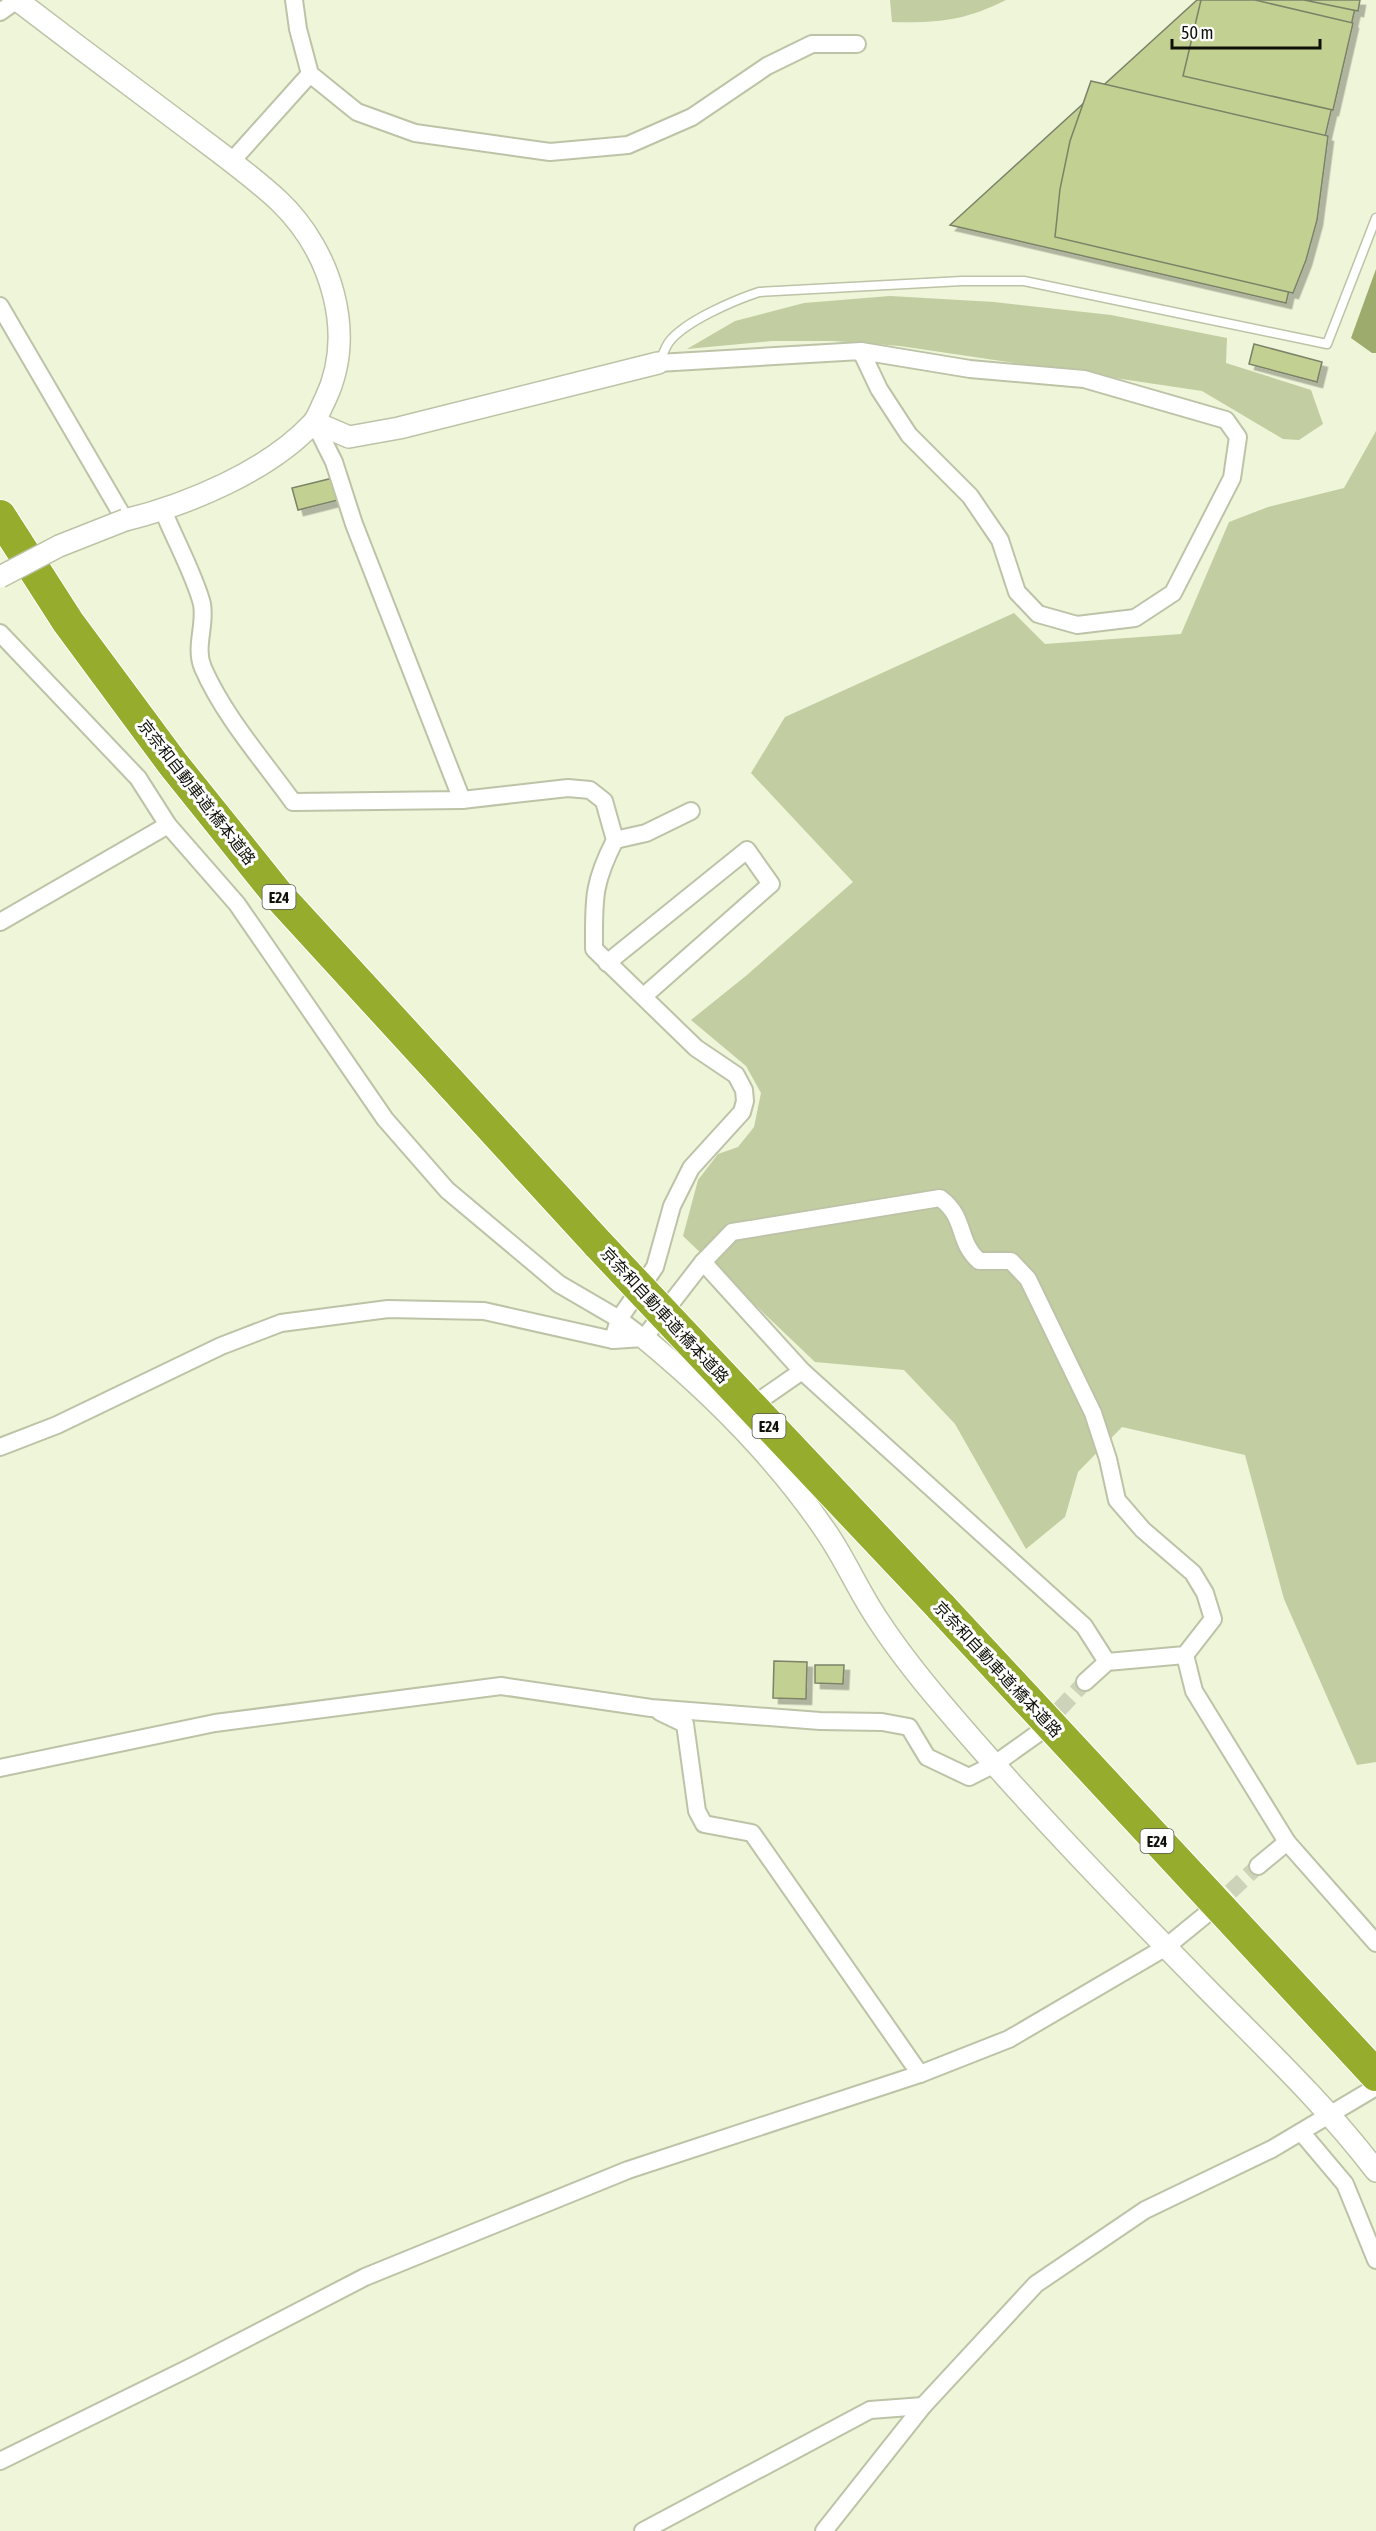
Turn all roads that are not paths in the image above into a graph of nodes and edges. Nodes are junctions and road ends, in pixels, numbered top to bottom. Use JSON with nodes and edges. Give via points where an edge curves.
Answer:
{"nodes":[{"id":1,"x":17,"y":0,"type":"edge"},
{"id":2,"x":294,"y":0,"type":"edge"},
{"id":3,"x":0,"y":12,"type":"edge"},
{"id":4,"x":857,"y":44,"type":"dead end"},
{"id":5,"x":310,"y":74,"type":"junction"},
{"id":6,"x":231,"y":162,"type":"junction"},
{"id":7,"x":1376,"y":218,"type":"edge"},
{"id":8,"x":0,"y":306,"type":"edge"},
{"id":9,"x":861,"y":351,"type":"junction"},
{"id":10,"x":658,"y":363,"type":"junction"},
{"id":11,"x":314,"y":422,"type":"junction"},
{"id":12,"x":163,"y":510,"type":"junction"},
{"id":13,"x":0,"y":516,"type":"edge"},
{"id":14,"x":125,"y":520,"type":"junction"},
{"id":15,"x":0,"y":578,"type":"edge"},
{"id":16,"x":0,"y":633,"type":"edge"},
{"id":17,"x":462,"y":800,"type":"junction"},
{"id":18,"x":691,"y":811,"type":"dead end"},
{"id":19,"x":168,"y":825,"type":"junction"},
{"id":20,"x":615,"y":840,"type":"junction"},
{"id":21,"x":0,"y":922,"type":"edge"},
{"id":22,"x":607,"y":963,"type":"junction"},
{"id":23,"x":644,"y":996,"type":"junction"},
{"id":24,"x":703,"y":1262,"type":"junction"},
{"id":25,"x":619,"y":1319,"type":"junction"},
{"id":26,"x":644,"y":1338,"type":"junction"},
{"id":27,"x":613,"y":1340,"type":"junction"},
{"id":28,"x":802,"y":1371,"type":"junction"},
{"id":29,"x":733,"y":1419,"type":"junction"},
{"id":30,"x":0,"y":1447,"type":"edge"},
{"id":31,"x":1185,"y":1655,"type":"junction"},
{"id":32,"x":1107,"y":1662,"type":"junction"},
{"id":33,"x":1085,"y":1682,"type":"tunnel mouth"},
{"id":34,"x":651,"y":1708,"type":"junction"},
{"id":35,"x":1037,"y":1734,"type":"tunnel mouth"},
{"id":36,"x":995,"y":1764,"type":"junction"},
{"id":37,"x":0,"y":1768,"type":"edge"},
{"id":38,"x":1287,"y":1842,"type":"junction"},
{"id":39,"x":1258,"y":1866,"type":"tunnel mouth"},
{"id":40,"x":1204,"y":1916,"type":"tunnel mouth"},
{"id":41,"x":1376,"y":1943,"type":"edge"},
{"id":42,"x":1166,"y":1947,"type":"junction"},
{"id":43,"x":920,"y":2074,"type":"junction"},
{"id":44,"x":1373,"y":2083,"type":"edge"},
{"id":45,"x":1329,"y":2114,"type":"junction"},
{"id":46,"x":1302,"y":2133,"type":"junction"},
{"id":47,"x":1376,"y":2170,"type":"edge"},
{"id":48,"x":1376,"y":2260,"type":"edge"},
{"id":49,"x":923,"y":2406,"type":"junction"},
{"id":50,"x":0,"y":2461,"type":"edge"},
{"id":51,"x":643,"y":2531,"type":"edge"},
{"id":52,"x":824,"y":2531,"type":"edge"}],
"edges":[{"from":1,"to":3,"type":"street"},
{"from":1,"to":6,"type":"street"},
{"from":2,"to":5,"type":"street"},
{"from":4,"to":5,"type":"street","via":[[812,44],[768,66],[692,117],[628,145],[550,152],[415,133],[357,112]]},
{"from":5,"to":6,"type":"street"},
{"from":6,"to":11,"type":"street","via":[[280,202],[310,239],[331,280],[341,333],[332,385]]},
{"from":7,"to":10,"type":"lane","via":[[1327,344],[1024,281],[962,281],[759,292],[740,298],[684,329],[670,341]]},
{"from":8,"to":14,"type":"street"},
{"from":9,"to":9,"type":"street","via":[[970,369],[1084,379],[1226,420],[1238,437],[1232,478],[1173,593],[1136,618],[1077,625],[1038,615],[1017,592],[1000,540],[970,496],[909,435],[879,389]]},
{"from":9,"to":10,"type":"street"},
{"from":10,"to":11,"type":"street","via":[[449,418],[349,437]]},
{"from":11,"to":12,"type":"street","via":[[274,456]]},
{"from":11,"to":17,"type":"street","via":[[334,462],[354,524]]},
{"from":12,"to":14,"type":"street"},
{"from":12,"to":17,"type":"street","via":[[201,603],[202,666],[237,726],[293,802]]},
{"from":13,"to":44,"type":"highway","name":"京奈和自動車道;橋本道路","number":"E24","bridge":true,"via":[[75,632],[172,764],[279,896],[598,1245],[940,1606]]},
{"from":14,"to":15,"type":"street","bridge":true,"via":[[59,546]]},
{"from":16,"to":19,"type":"street","via":[[138,778]]},
{"from":17,"to":20,"type":"street","via":[[567,788],[590,790],[604,801]]},
{"from":18,"to":20,"type":"street","via":[[646,833]]},
{"from":19,"to":21,"type":"street"},
{"from":19,"to":25,"type":"street","via":[[237,904],[385,1119],[447,1190],[559,1284]]},
{"from":20,"to":22,"type":"street","via":[[594,889],[594,949]]},
{"from":22,"to":23,"type":"street"},
{"from":22,"to":23,"type":"street","via":[[747,850],[771,884]]},
{"from":23,"to":25,"type":"street","via":[[696,1048],[736,1075],[745,1101],[742,1112],[691,1168],[672,1206],[655,1267]]},
{"from":24,"to":26,"type":"street"},
{"from":24,"to":28,"type":"street"},
{"from":24,"to":31,"type":"street","via":[[732,1232],[940,1198],[954,1209],[969,1252],[979,1261],[1011,1261],[1028,1279],[1093,1413],[1117,1500],[1143,1530],[1193,1573],[1205,1593],[1213,1618]]},
{"from":25,"to":26,"type":"street"},
{"from":25,"to":27,"type":"street"},
{"from":26,"to":27,"type":"street"},
{"from":26,"to":29,"type":"street"},
{"from":27,"to":30,"type":"street","via":[[484,1311],[387,1309],[281,1323],[221,1346],[57,1425]]},
{"from":28,"to":29,"type":"street"},
{"from":28,"to":32,"type":"street","via":[[1084,1626]]},
{"from":29,"to":36,"type":"street","via":[[827,1533],[877,1619],[910,1666]]},
{"from":31,"to":32,"type":"street"},
{"from":31,"to":38,"type":"street","via":[[1194,1691]]},
{"from":32,"to":33,"type":"street"},
{"from":34,"to":36,"type":"street","via":[[882,1722],[909,1727],[927,1758],[969,1777]]},
{"from":34,"to":37,"type":"street","via":[[501,1686],[215,1723]]},
{"from":34,"to":43,"type":"street","via":[[685,1724],[697,1811],[704,1824],[752,1833]]},
{"from":35,"to":36,"type":"street"},
{"from":36,"to":42,"type":"street"},
{"from":38,"to":39,"type":"street"},
{"from":38,"to":41,"type":"street"},
{"from":40,"to":42,"type":"street"},
{"from":42,"to":43,"type":"street","via":[[1009,2039]]},
{"from":42,"to":45,"type":"street"},
{"from":43,"to":50,"type":"street","via":[[628,2169],[365,2277]]},
{"from":44,"to":45,"type":"street"},
{"from":45,"to":46,"type":"street"},
{"from":45,"to":47,"type":"street"},
{"from":46,"to":48,"type":"street","via":[[1345,2184]]},
{"from":46,"to":49,"type":"street","via":[[1145,2210],[1036,2284]]},
{"from":49,"to":51,"type":"street","via":[[870,2410]]},
{"from":49,"to":52,"type":"street"}]}
